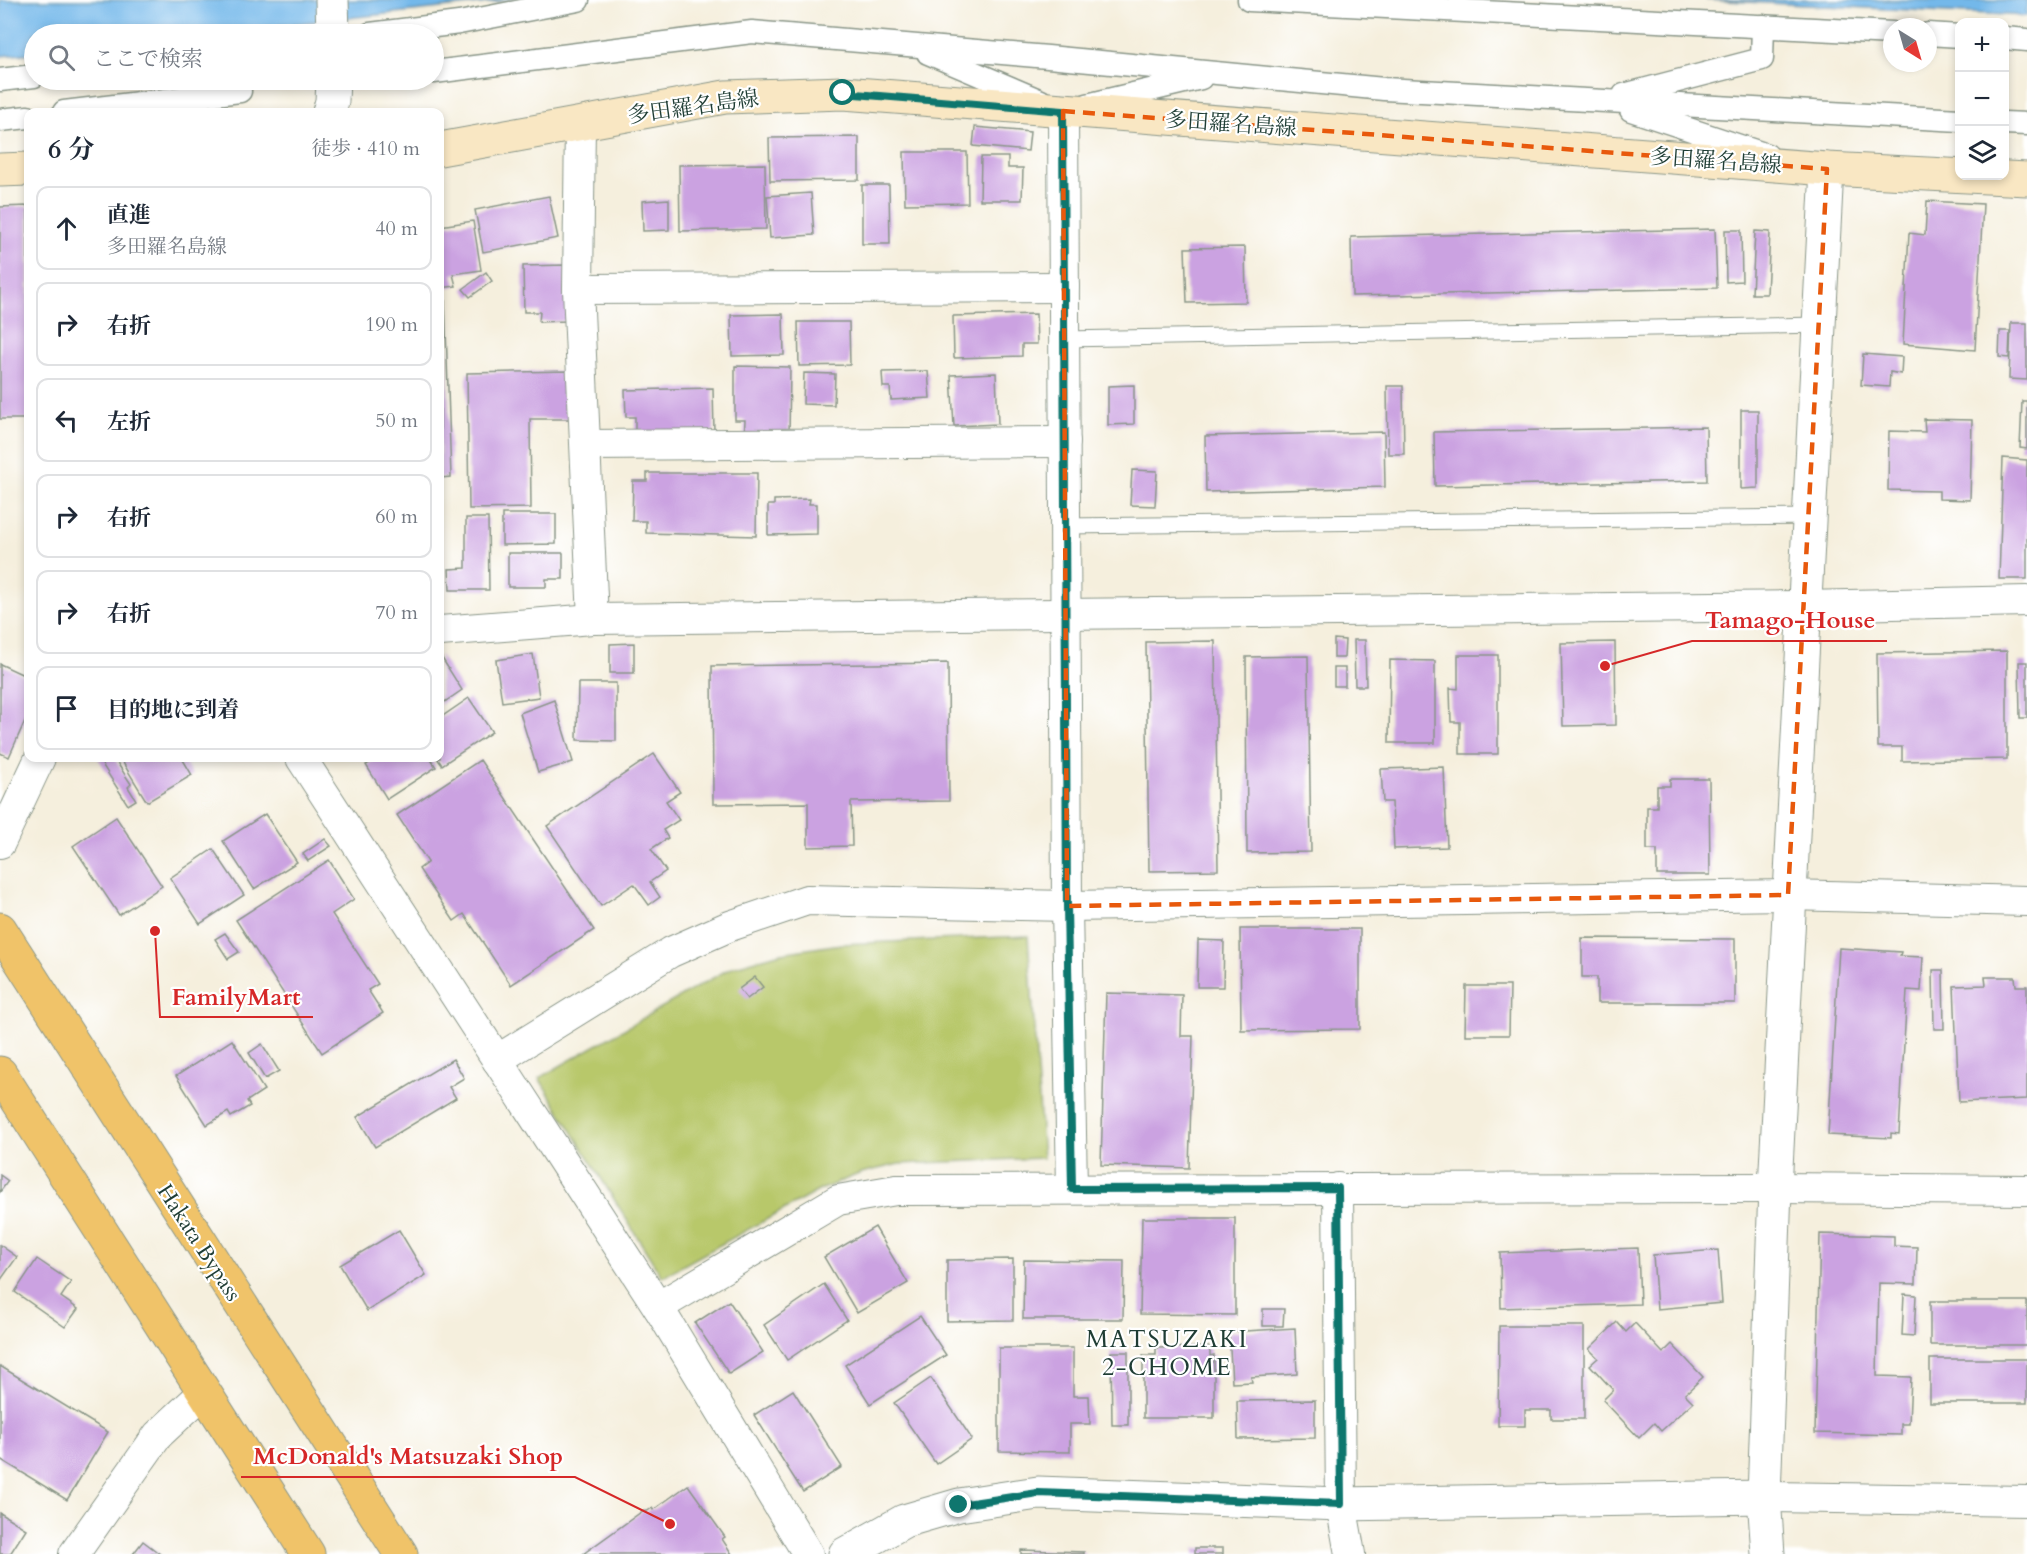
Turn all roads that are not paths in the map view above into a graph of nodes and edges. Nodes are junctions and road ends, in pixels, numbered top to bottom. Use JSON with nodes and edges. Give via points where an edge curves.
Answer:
{"nodes":[{"id":1,"x":332,"y":0,"type":"edge"},
{"id":2,"x":578,"y":0,"type":"edge"},
{"id":3,"x":1249,"y":0,"type":"edge"},
{"id":4,"x":333,"y":24,"type":"edge"},
{"id":5,"x":444,"y":25,"type":"edge"},
{"id":6,"x":1763,"y":26,"type":"junction"},
{"id":7,"x":1883,"y":33,"type":"edge"},
{"id":8,"x":1937,"y":35,"type":"edge"},
{"id":9,"x":1955,"y":36,"type":"edge"},
{"id":10,"x":2009,"y":38,"type":"edge"},
{"id":11,"x":2027,"y":40,"type":"edge"},
{"id":12,"x":911,"y":46,"type":"junction"},
{"id":13,"x":444,"y":71,"type":"edge"},
{"id":14,"x":1220,"y":73,"type":"junction"},
{"id":15,"x":24,"y":77,"type":"edge"},
{"id":16,"x":0,"y":80,"type":"edge"},
{"id":17,"x":333,"y":90,"type":"edge"},
{"id":18,"x":240,"y":91,"type":"dead end"},
{"id":19,"x":1602,"y":101,"type":"junction"},
{"id":20,"x":98,"y":108,"type":"edge"},
{"id":21,"x":330,"y":108,"type":"edge"},
{"id":22,"x":1063,"y":111,"type":"junction"},
{"id":23,"x":24,"y":117,"type":"edge"},
{"id":24,"x":0,"y":120,"type":"edge"},
{"id":25,"x":1955,"y":120,"type":"edge"},
{"id":26,"x":580,"y":123,"type":"junction"},
{"id":27,"x":2009,"y":123,"type":"edge"},
{"id":28,"x":2027,"y":124,"type":"edge"},
{"id":29,"x":444,"y":148,"type":"edge"},
{"id":30,"x":1815,"y":168,"type":"junction"},
{"id":31,"x":24,"y":169,"type":"edge"},
{"id":32,"x":0,"y":170,"type":"edge"},
{"id":33,"x":2027,"y":179,"type":"edge"},
{"id":34,"x":1064,"y":287,"type":"junction"},
{"id":35,"x":578,"y":289,"type":"junction"},
{"id":36,"x":1819,"y":325,"type":"junction"},
{"id":37,"x":1064,"y":339,"type":"junction"},
{"id":38,"x":1065,"y":442,"type":"junction"},
{"id":39,"x":586,"y":445,"type":"junction"},
{"id":40,"x":1808,"y":518,"type":"junction"},
{"id":41,"x":1065,"y":526,"type":"junction"},
{"id":42,"x":2027,"y":602,"type":"edge"},
{"id":43,"x":1804,"y":606,"type":"junction"},
{"id":44,"x":1066,"y":613,"type":"junction"},
{"id":45,"x":593,"y":619,"type":"junction"},
{"id":46,"x":444,"y":631,"type":"edge"},
{"id":47,"x":38,"y":762,"type":"edge"},
{"id":48,"x":304,"y":762,"type":"edge"},
{"id":49,"x":0,"y":843,"type":"edge"},
{"id":50,"x":1788,"y":895,"type":"junction"},
{"id":51,"x":2027,"y":901,"type":"edge"},
{"id":52,"x":1067,"y":906,"type":"junction"},
{"id":53,"x":0,"y":929,"type":"edge"},
{"id":54,"x":498,"y":1060,"type":"junction"},
{"id":55,"x":0,"y":1073,"type":"edge"},
{"id":56,"x":1338,"y":1188,"type":"junction"},
{"id":57,"x":1775,"y":1188,"type":"junction"},
{"id":58,"x":1072,"y":1189,"type":"junction"},
{"id":59,"x":2027,"y":1190,"type":"edge"},
{"id":60,"x":658,"y":1307,"type":"junction"},
{"id":61,"x":203,"y":1393,"type":"junction"},
{"id":62,"x":1764,"y":1497,"type":"junction"},
{"id":63,"x":2027,"y":1501,"type":"edge"},
{"id":64,"x":1341,"y":1504,"type":"junction"},
{"id":65,"x":74,"y":1554,"type":"edge"},
{"id":66,"x":308,"y":1554,"type":"edge"},
{"id":67,"x":401,"y":1554,"type":"edge"},
{"id":68,"x":808,"y":1554,"type":"edge"},
{"id":69,"x":845,"y":1554,"type":"edge"},
{"id":70,"x":1350,"y":1554,"type":"edge"},
{"id":71,"x":1768,"y":1554,"type":"edge"}],
"edges":[{"from":1,"to":4,"type":"street"},
{"from":2,"to":5,"type":"street"},
{"from":3,"to":6,"type":"street"},
{"from":6,"to":7,"type":"street"},
{"from":6,"to":19,"type":"street","via":[[1762,59]]},
{"from":8,"to":9,"type":"street"},
{"from":10,"to":11,"type":"street"},
{"from":12,"to":13,"type":"street","via":[[752,32]]},
{"from":12,"to":14,"type":"street"},
{"from":12,"to":22,"type":"street"},
{"from":14,"to":19,"type":"street","via":[[1384,89]]},
{"from":14,"to":22,"type":"street"},
{"from":15,"to":16,"type":"street"},
{"from":17,"to":21,"type":"street"},
{"from":18,"to":20,"type":"street"},
{"from":19,"to":25,"type":"street"},
{"from":19,"to":30,"type":"street"},
{"from":22,"to":26,"type":"main road","name":"多田羅名島線","via":[[843,93],[725,97]]},
{"from":22,"to":30,"type":"main road","name":"多田羅名島線"},
{"from":22,"to":34,"type":"street"},
{"from":23,"to":24,"type":"street"},
{"from":26,"to":29,"type":"main road","name":"多田羅名島線"},
{"from":26,"to":35,"type":"street"},
{"from":27,"to":28,"type":"street"},
{"from":30,"to":33,"type":"main road","name":"多田羅名島線"},
{"from":30,"to":36,"type":"street"},
{"from":31,"to":32,"type":"main road"},
{"from":34,"to":35,"type":"street"},
{"from":34,"to":37,"type":"street"},
{"from":35,"to":39,"type":"street"},
{"from":36,"to":37,"type":"lane"},
{"from":36,"to":40,"type":"street"},
{"from":37,"to":38,"type":"street"},
{"from":38,"to":39,"type":"street"},
{"from":38,"to":41,"type":"street"},
{"from":39,"to":45,"type":"street"},
{"from":40,"to":41,"type":"lane"},
{"from":40,"to":43,"type":"street"},
{"from":41,"to":44,"type":"street"},
{"from":42,"to":43,"type":"street"},
{"from":43,"to":44,"type":"street"},
{"from":43,"to":50,"type":"street"},
{"from":44,"to":45,"type":"street"},
{"from":44,"to":52,"type":"street"},
{"from":45,"to":46,"type":"street"},
{"from":47,"to":49,"type":"street"},
{"from":48,"to":54,"type":"street"},
{"from":50,"to":51,"type":"street"},
{"from":50,"to":52,"type":"street"},
{"from":50,"to":57,"type":"street"},
{"from":52,"to":54,"type":"street","via":[[807,900],[730,926],[671,952]]},
{"from":52,"to":58,"type":"street"},
{"from":53,"to":67,"type":"highway","name":"Hakata Bypass"},
{"from":54,"to":60,"type":"street"},
{"from":55,"to":61,"type":"highway"},
{"from":56,"to":57,"type":"street"},
{"from":56,"to":58,"type":"street"},
{"from":56,"to":64,"type":"street"},
{"from":57,"to":59,"type":"street"},
{"from":57,"to":62,"type":"street"},
{"from":58,"to":60,"type":"street","via":[[896,1190],[838,1200]]},
{"from":60,"to":68,"type":"street"},
{"from":61,"to":65,"type":"street","via":[[159,1435]]},
{"from":61,"to":66,"type":"highway"},
{"from":62,"to":63,"type":"street"},
{"from":62,"to":64,"type":"street"},
{"from":62,"to":71,"type":"street"},
{"from":64,"to":69,"type":"street","via":[[1038,1493],[959,1505],[904,1521]]},
{"from":64,"to":70,"type":"street"}]}
